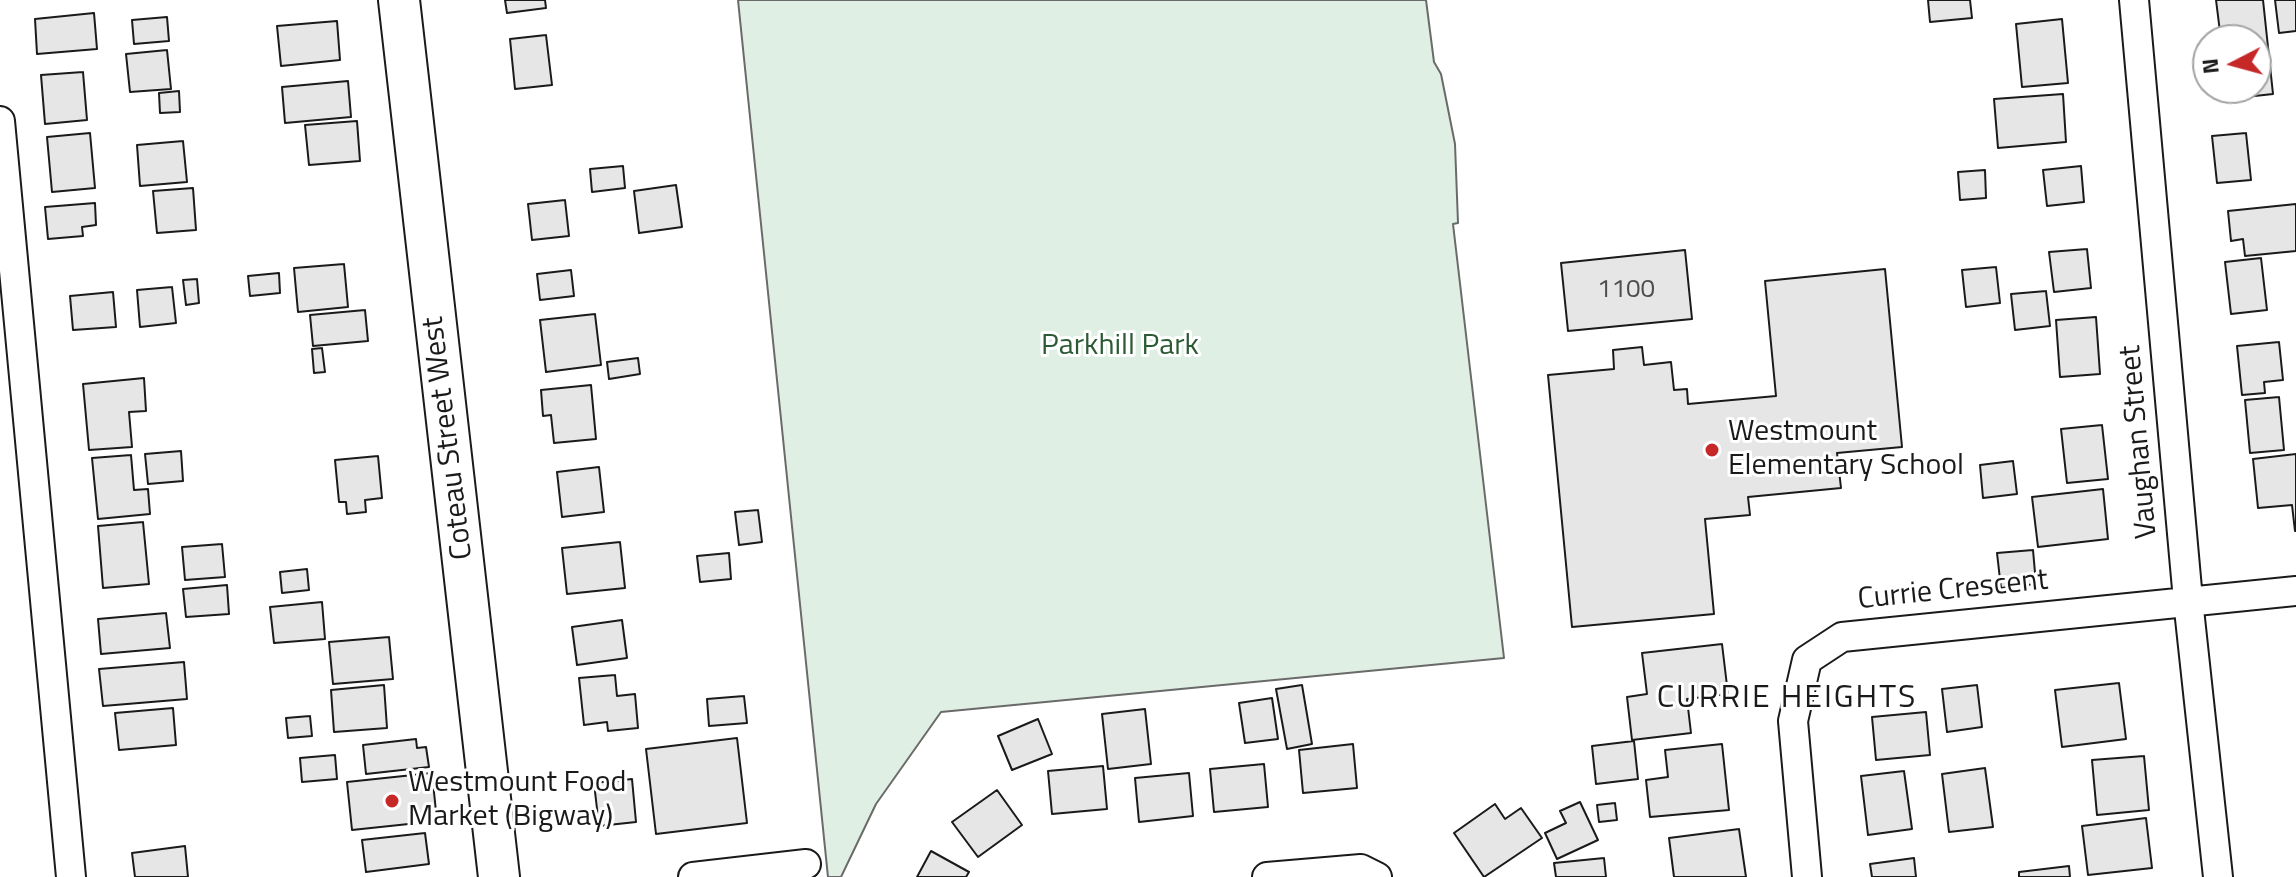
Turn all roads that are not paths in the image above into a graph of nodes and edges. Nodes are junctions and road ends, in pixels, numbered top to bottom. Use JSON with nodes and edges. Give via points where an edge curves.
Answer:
{"nodes":[{"id":1,"x":399,"y":0,"type":"edge"},
{"id":2,"x":2134,"y":0,"type":"edge"},
{"id":3,"x":0,"y":121,"type":"edge"},
{"id":4,"x":2296,"y":591,"type":"edge"},
{"id":5,"x":2188,"y":600,"type":"junction"},
{"id":6,"x":806,"y":864,"type":"dead end"},
{"id":7,"x":71,"y":877,"type":"edge"},
{"id":8,"x":499,"y":877,"type":"edge"},
{"id":9,"x":693,"y":877,"type":"edge"},
{"id":10,"x":1267,"y":877,"type":"edge"},
{"id":11,"x":1377,"y":877,"type":"edge"},
{"id":12,"x":1807,"y":877,"type":"edge"},
{"id":13,"x":2218,"y":877,"type":"edge"}],
"edges":[{"from":1,"to":8,"type":"street","name":"Coteau Street West"},
{"from":2,"to":5,"type":"street","name":"Vaughan Street"},
{"from":3,"to":7,"type":"street"},
{"from":4,"to":5,"type":"street","name":"Currie Crescent"},
{"from":5,"to":12,"type":"street","name":"Currie Crescent","via":[[1842,637],[1807,660],[1793,721]]},
{"from":5,"to":13,"type":"street","name":"Vaughan Street"},
{"from":6,"to":9,"type":"street"},
{"from":10,"to":11,"type":"street","via":[[1361,869]]}]}
